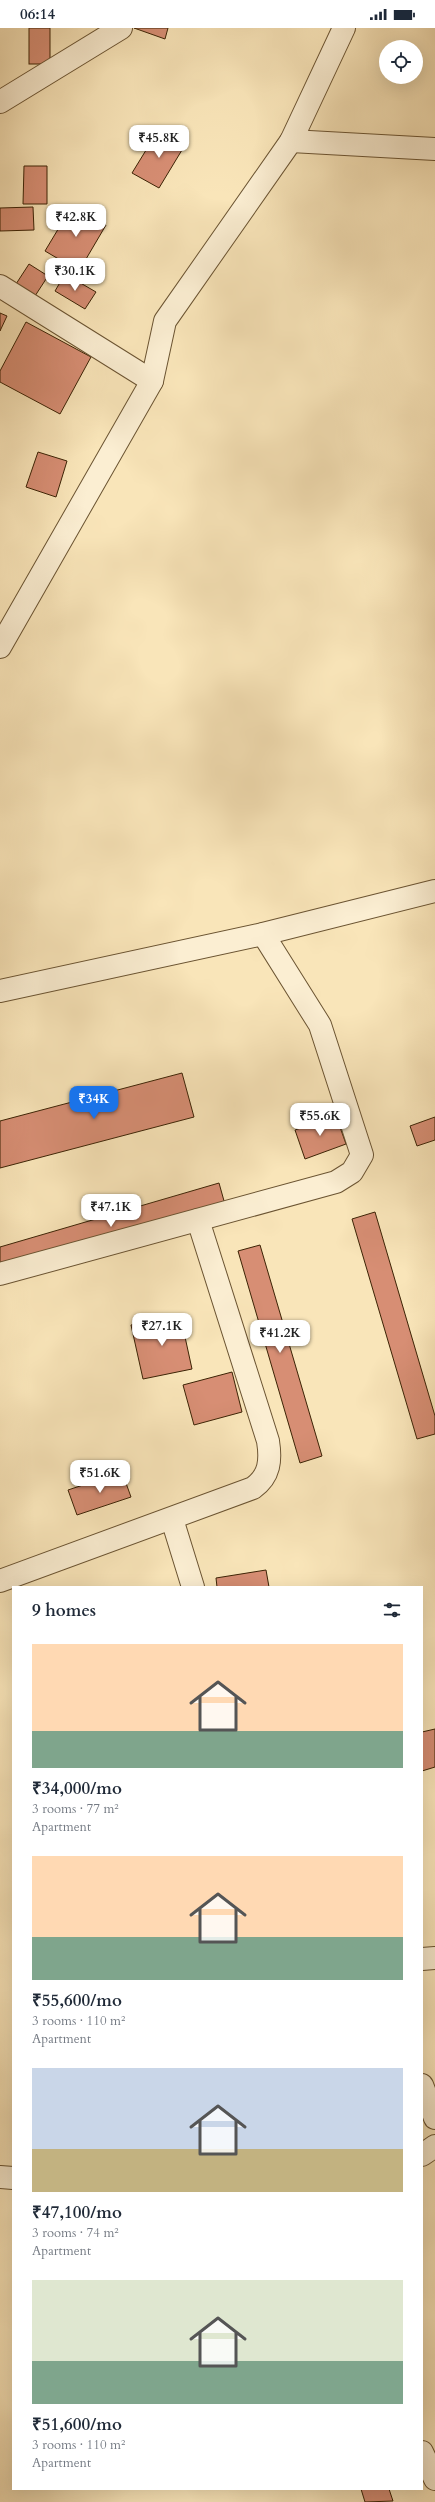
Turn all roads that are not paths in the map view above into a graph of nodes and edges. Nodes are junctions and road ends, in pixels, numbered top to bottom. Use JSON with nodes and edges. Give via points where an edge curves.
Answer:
{"nodes":[{"id":1,"x":121,"y":28,"type":"edge"},
{"id":2,"x":342,"y":29,"type":"edge"},
{"id":3,"x":0,"y":102,"type":"edge"},
{"id":4,"x":291,"y":141,"type":"junction"},
{"id":5,"x":435,"y":149,"type":"edge"},
{"id":6,"x":0,"y":286,"type":"edge"},
{"id":7,"x":152,"y":381,"type":"junction"},
{"id":8,"x":0,"y":647,"type":"edge"},
{"id":9,"x":435,"y":891,"type":"edge"},
{"id":10,"x":263,"y":934,"type":"junction"},
{"id":11,"x":0,"y":991,"type":"edge"},
{"id":12,"x":198,"y":1220,"type":"junction"},
{"id":13,"x":0,"y":1274,"type":"edge"},
{"id":14,"x":172,"y":1519,"type":"junction"},
{"id":15,"x":0,"y":1581,"type":"edge"},
{"id":16,"x":192,"y":1586,"type":"edge"},
{"id":17,"x":435,"y":1958,"type":"edge"},
{"id":18,"x":423,"y":1959,"type":"edge"},
{"id":19,"x":423,"y":2088,"type":"edge"},
{"id":20,"x":435,"y":2118,"type":"edge"},
{"id":21,"x":435,"y":2146,"type":"edge"},
{"id":22,"x":423,"y":2154,"type":"edge"},
{"id":23,"x":0,"y":2177,"type":"edge"},
{"id":24,"x":12,"y":2178,"type":"edge"},
{"id":25,"x":423,"y":2454,"type":"edge"},
{"id":26,"x":435,"y":2479,"type":"edge"}],
"edges":[{"from":1,"to":3,"type":"street"},
{"from":2,"to":4,"type":"street"},
{"from":4,"to":5,"type":"street"},
{"from":4,"to":7,"type":"street","via":[[165,321]]},
{"from":6,"to":7,"type":"street"},
{"from":7,"to":8,"type":"street"},
{"from":9,"to":10,"type":"street"},
{"from":10,"to":11,"type":"street"},
{"from":10,"to":12,"type":"street","via":[[320,1025],[362,1155],[352,1172],[336,1182]]},
{"from":12,"to":13,"type":"street"},
{"from":12,"to":14,"type":"street","via":[[268,1441],[270,1458],[262,1482],[253,1488]]},
{"from":14,"to":15,"type":"street"},
{"from":14,"to":16,"type":"street"},
{"from":17,"to":18,"type":"street"},
{"from":19,"to":20,"type":"street"},
{"from":21,"to":22,"type":"street"},
{"from":23,"to":24,"type":"street"},
{"from":25,"to":26,"type":"street"}]}
